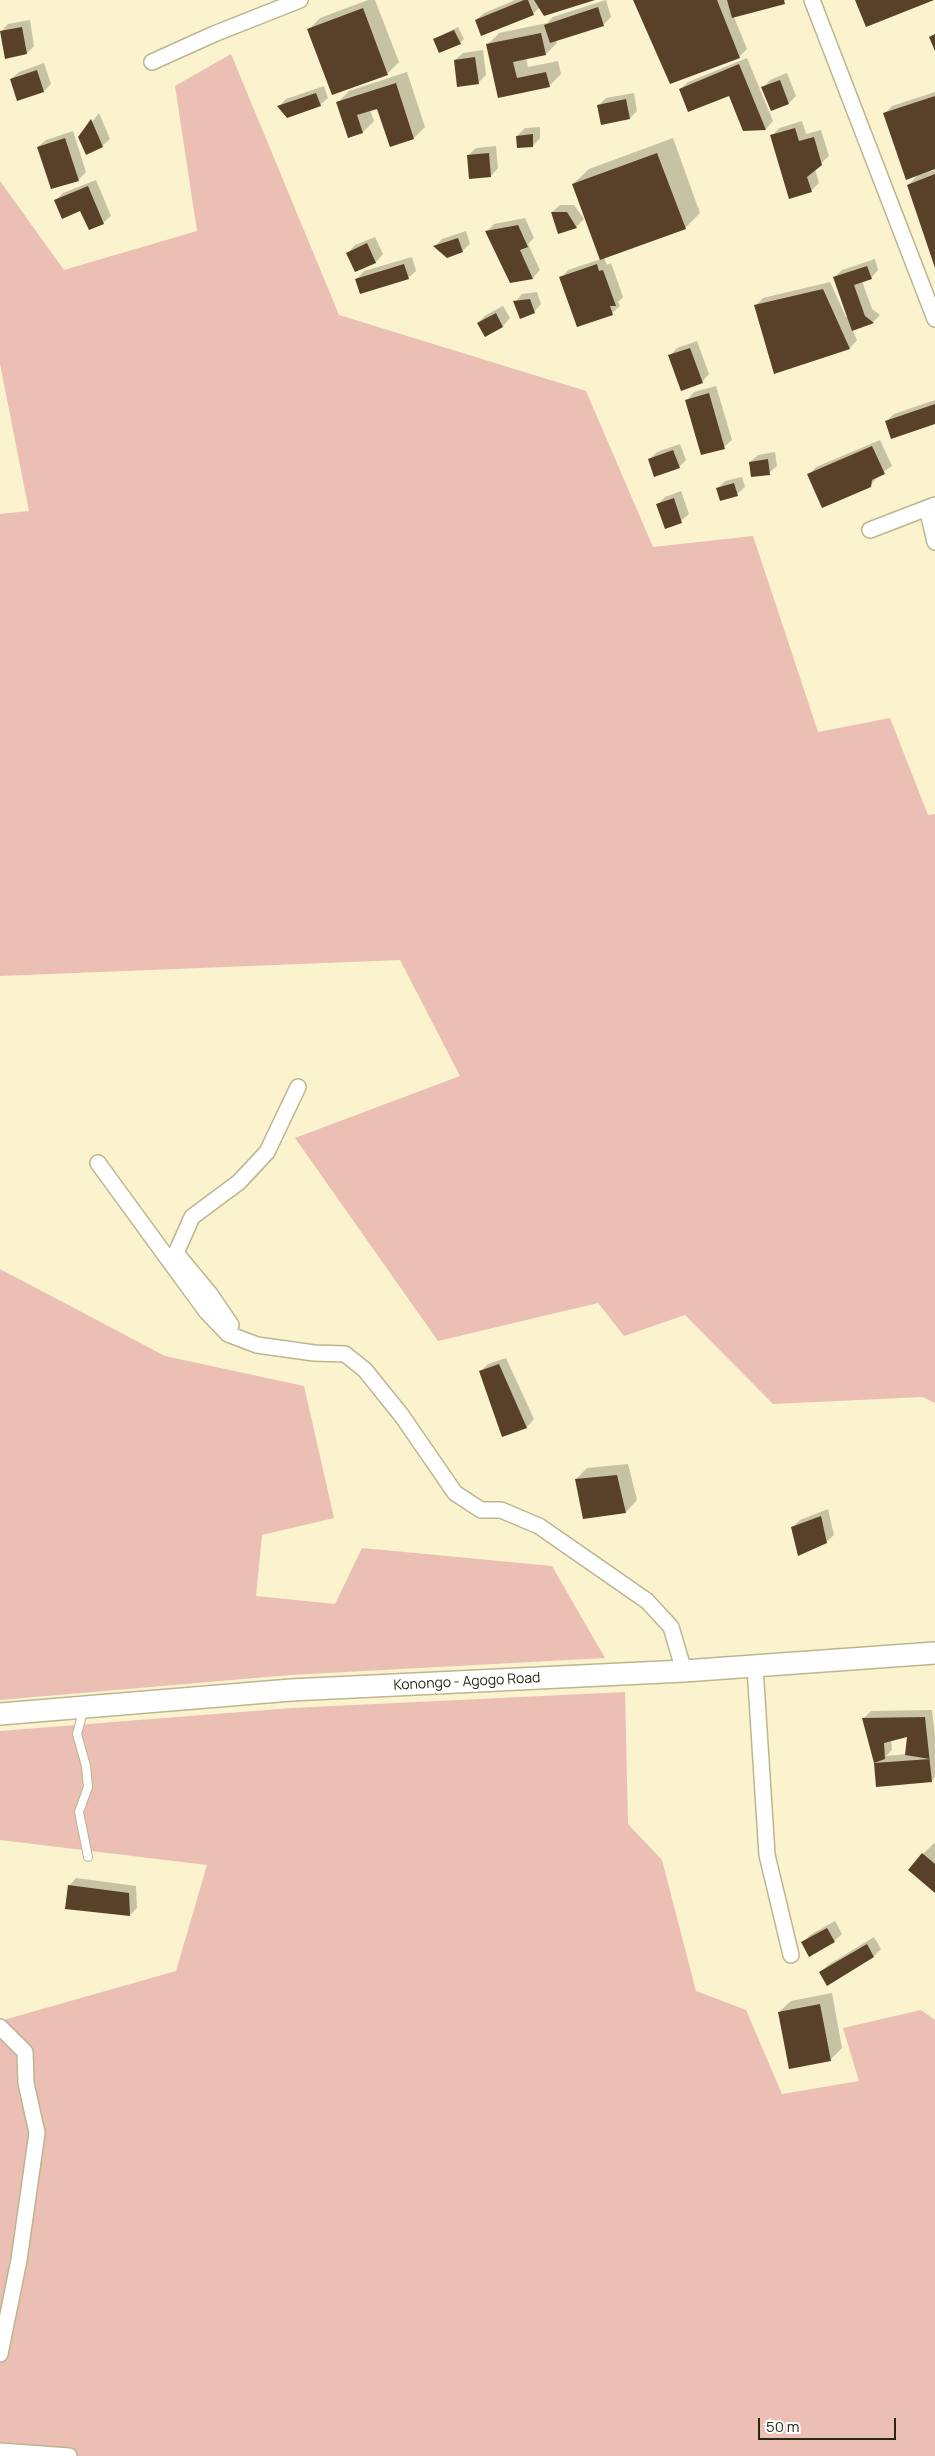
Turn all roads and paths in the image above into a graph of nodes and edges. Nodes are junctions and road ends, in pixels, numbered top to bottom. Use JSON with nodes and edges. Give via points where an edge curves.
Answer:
{"nodes":[{"id":1,"x":300,"y":0,"type":"edge"},
{"id":2,"x":812,"y":0,"type":"edge"},
{"id":3,"x":152,"y":62,"type":"dead end"},
{"id":4,"x":935,"y":319,"type":"edge"},
{"id":5,"x":931,"y":506,"type":"edge"},
{"id":6,"x":870,"y":530,"type":"dead end"},
{"id":7,"x":935,"y":542,"type":"edge"},
{"id":8,"x":298,"y":1087,"type":"dead end"},
{"id":9,"x":98,"y":1163,"type":"dead end"},
{"id":10,"x":231,"y":1326,"type":"dead end"},
{"id":11,"x":935,"y":1652,"type":"edge"},
{"id":12,"x":755,"y":1667,"type":"junction"},
{"id":13,"x":684,"y":1671,"type":"junction"},
{"id":14,"x":84,"y":1706,"type":"junction"},
{"id":15,"x":0,"y":1714,"type":"edge"},
{"id":16,"x":88,"y":1857,"type":"dead end"},
{"id":17,"x":791,"y":1955,"type":"dead end"},
{"id":18,"x":0,"y":2027,"type":"edge"},
{"id":19,"x":0,"y":2354,"type":"edge"},
{"id":20,"x":0,"y":2451,"type":"edge"},
{"id":21,"x":69,"y":2456,"type":"edge"}],
"edges":[{"from":1,"to":3,"type":"street"},
{"from":2,"to":4,"type":"street"},
{"from":5,"to":6,"type":"street"},
{"from":5,"to":7,"type":"street"},
{"from":8,"to":10,"type":"street","via":[[267,1152],[239,1182],[192,1217],[176,1252]]},
{"from":9,"to":13,"type":"street","via":[[206,1311],[228,1334],[257,1345],[345,1354],[364,1370],[402,1416],[456,1493],[481,1510],[501,1510],[539,1526],[647,1601],[671,1627]]},
{"from":11,"to":12,"type":"main road","name":"Konongo - Agogo Road"},
{"from":12,"to":13,"type":"main road","name":"Konongo - Agogo Road"},
{"from":12,"to":17,"type":"street","via":[[767,1856]]},
{"from":13,"to":14,"type":"main road","name":"Konongo - Agogo Road","via":[[291,1690]]},
{"from":14,"to":15,"type":"main road","name":"Konongo - Agogo Road"},
{"from":14,"to":16,"type":"lane","via":[[77,1734],[87,1773],[88,1787],[80,1812]]},
{"from":18,"to":19,"type":"street","via":[[25,2052],[26,2083],[37,2133],[19,2260]]},
{"from":20,"to":21,"type":"street"}]}
